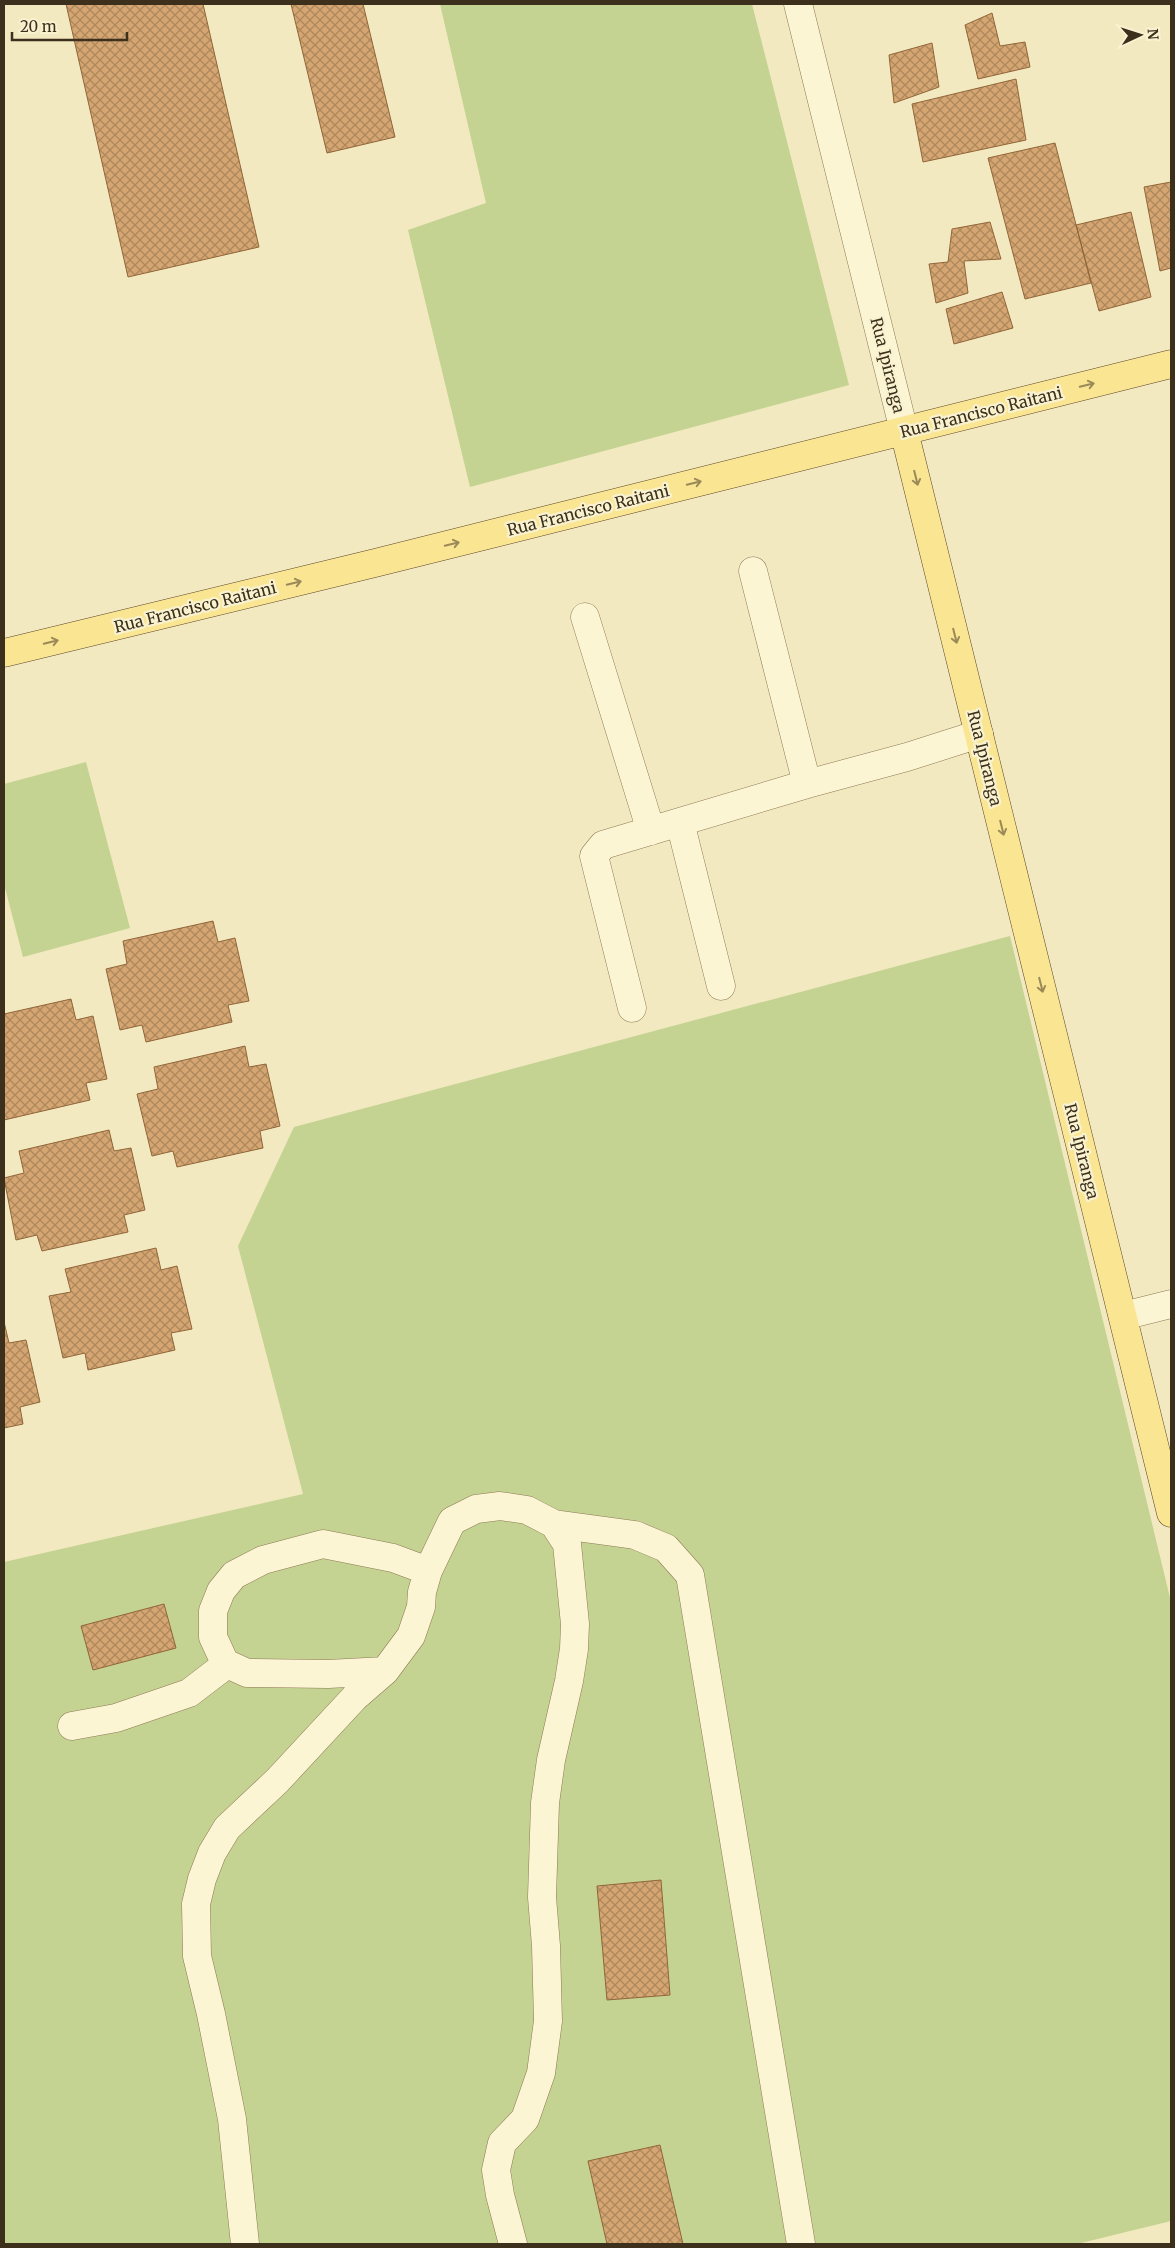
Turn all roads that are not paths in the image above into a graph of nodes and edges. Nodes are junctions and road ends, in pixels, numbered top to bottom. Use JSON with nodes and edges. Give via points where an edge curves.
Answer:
{"nodes":[{"id":1,"x":798,"y":4,"type":"edge"},
{"id":2,"x":1171,"y":364,"type":"edge"},
{"id":3,"x":904,"y":431,"type":"junction"},
{"id":4,"x":753,"y":571,"type":"dead end"},
{"id":5,"x":585,"y":617,"type":"dead end"},
{"id":6,"x":4,"y":653,"type":"edge"},
{"id":7,"x":979,"y":734,"type":"junction"},
{"id":8,"x":807,"y":784,"type":"junction"},
{"id":9,"x":680,"y":822,"type":"junction"},
{"id":10,"x":651,"y":831,"type":"junction"},
{"id":11,"x":721,"y":986,"type":"dead end"},
{"id":12,"x":632,"y":1008,"type":"dead end"},
{"id":13,"x":1171,"y":1304,"type":"edge"},
{"id":14,"x":1123,"y":1316,"type":"junction"},
{"id":15,"x":1171,"y":1513,"type":"edge"},
{"id":16,"x":554,"y":1524,"type":"junction"},
{"id":17,"x":428,"y":1572,"type":"junction"},
{"id":18,"x":227,"y":1664,"type":"junction"},
{"id":19,"x":385,"y":1671,"type":"junction"},
{"id":20,"x":72,"y":1726,"type":"dead end"},
{"id":21,"x":245,"y":2244,"type":"edge"},
{"id":22,"x":512,"y":2244,"type":"edge"},
{"id":23,"x":800,"y":2244,"type":"edge"}],
"edges":[{"from":1,"to":3,"type":"street","name":"Rua Ipiranga"},
{"from":3,"to":2,"type":"main road","name":"Rua Francisco Raitani","one_way":true},
{"from":6,"to":3,"type":"main road","name":"Rua Francisco Raitani","one_way":true},
{"from":3,"to":7,"type":"main road","name":"Rua Ipiranga","one_way":true},
{"from":4,"to":8,"type":"street"},
{"from":5,"to":10,"type":"street"},
{"from":7,"to":8,"type":"street"},
{"from":7,"to":14,"type":"main road","name":"Rua Ipiranga","one_way":true},
{"from":8,"to":9,"type":"street"},
{"from":9,"to":10,"type":"street"},
{"from":9,"to":11,"type":"street"},
{"from":10,"to":12,"type":"street","via":[[602,846],[594,856]]},
{"from":13,"to":14,"type":"street"},
{"from":14,"to":15,"type":"main road","name":"Rua Ipiranga"},
{"from":16,"to":17,"type":"street","via":[[527,1510],[500,1506],[476,1509],[452,1521]]},
{"from":16,"to":22,"type":"street","via":[[567,1544],[575,1624],[574,1649],[545,1803],[542,1897],[548,2021],[541,2073],[525,2119],[502,2143],[496,2170]]},
{"from":16,"to":23,"type":"street","via":[[635,1535],[666,1548],[690,1575]]},
{"from":17,"to":18,"type":"street","via":[[393,1558],[323,1544],[263,1560],[234,1575],[221,1591],[213,1611],[213,1637]]},
{"from":17,"to":19,"type":"street","via":[[422,1592],[422,1607],[411,1636]]},
{"from":18,"to":19,"type":"street","via":[[247,1673]]},
{"from":18,"to":20,"type":"street","via":[[189,1693],[116,1718]]},
{"from":19,"to":21,"type":"street","via":[[355,1697],[277,1781],[227,1828],[212,1853],[196,1904],[197,1956],[232,2119]]}]}
